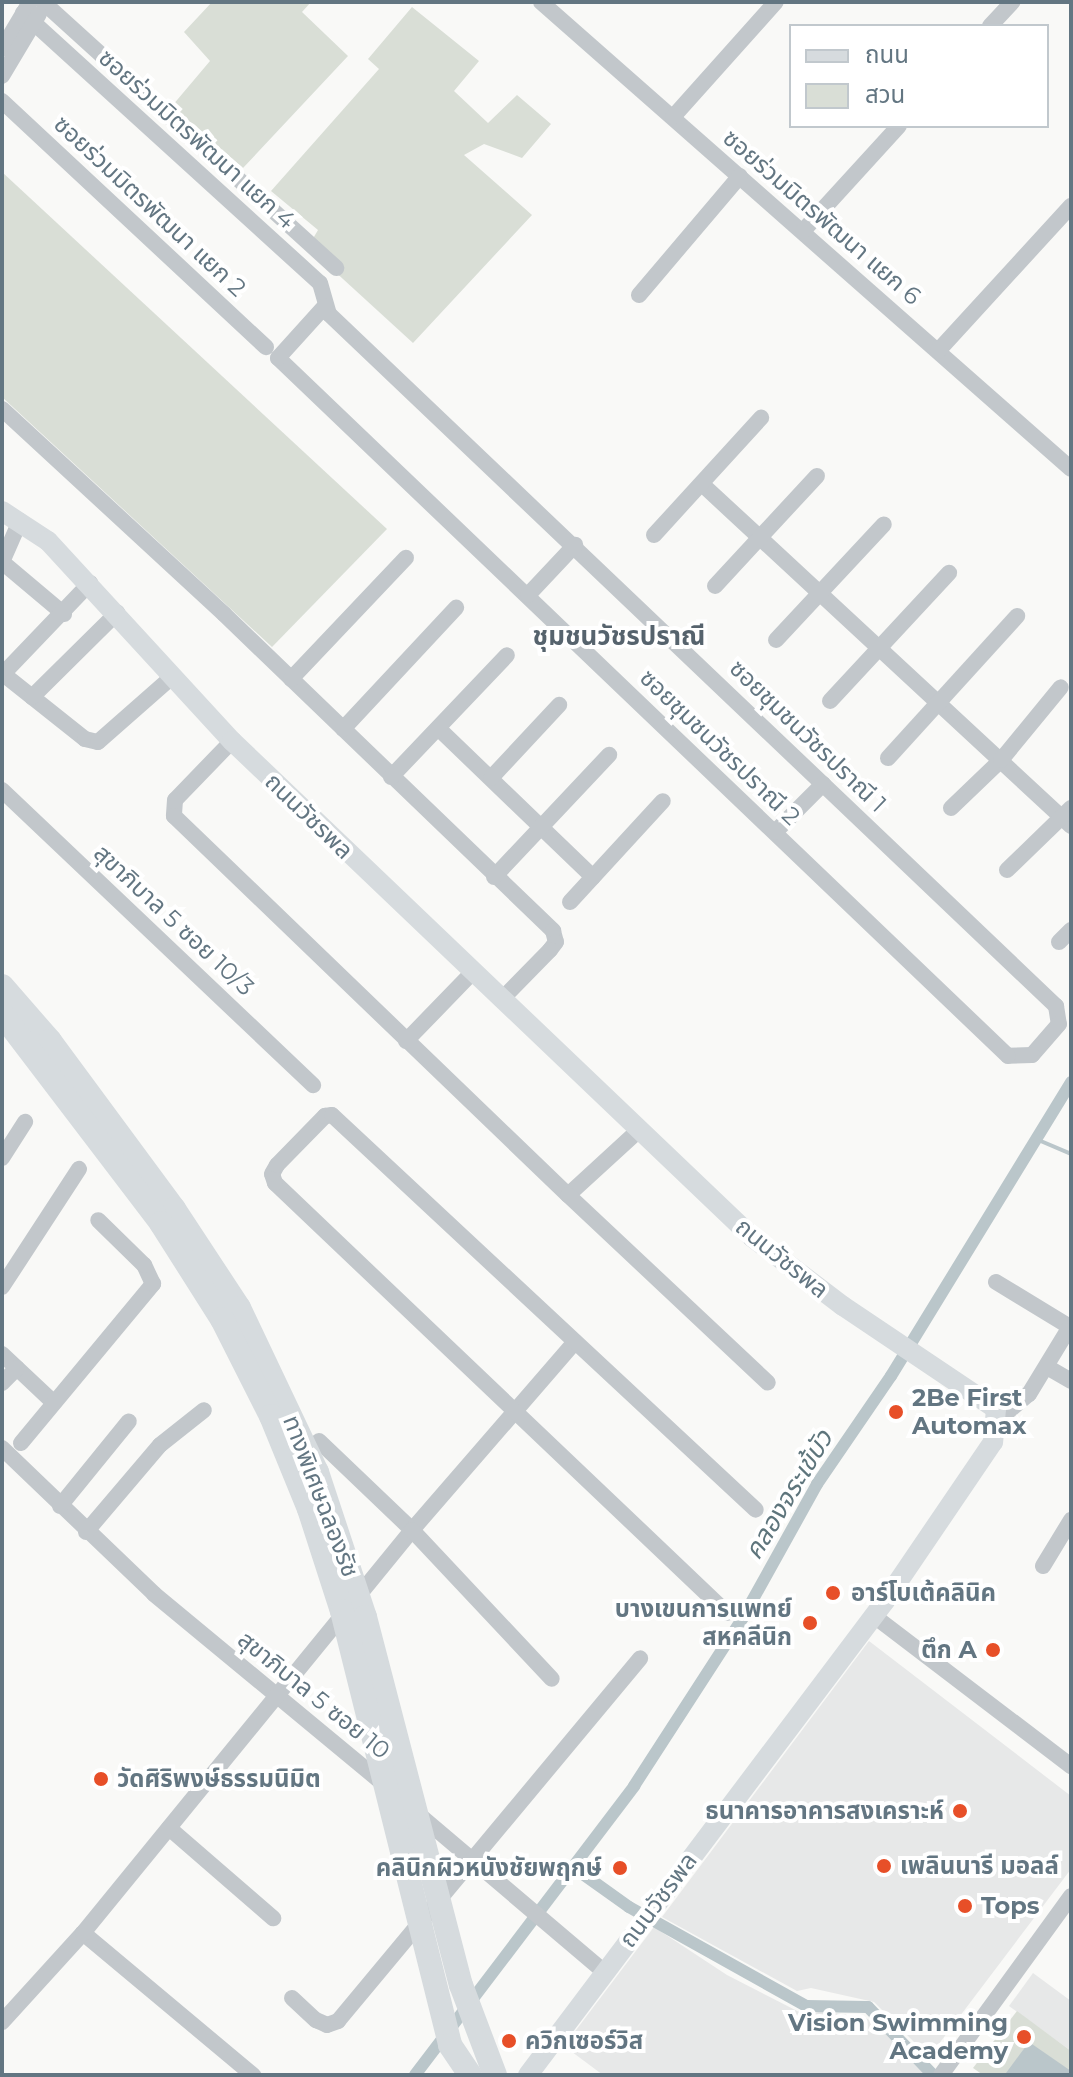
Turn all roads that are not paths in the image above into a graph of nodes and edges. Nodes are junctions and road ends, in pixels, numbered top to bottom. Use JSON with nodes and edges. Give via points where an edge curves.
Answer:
{"nodes":[{"id":1,"x":541,"y":2,"type":"edge"},
{"id":2,"x":776,"y":2,"type":"edge"},
{"id":3,"x":1012,"y":2,"type":"edge"},
{"id":4,"x":37,"y":8,"type":"edge"},
{"id":5,"x":992,"y":24,"type":"edge"},
{"id":6,"x":2,"y":49,"type":"edge"},
{"id":7,"x":2,"y":76,"type":"edge"},
{"id":8,"x":2,"y":101,"type":"edge"},
{"id":9,"x":673,"y":117,"type":"junction"},
{"id":10,"x":897,"y":128,"type":"edge"},
{"id":11,"x":740,"y":176,"type":"junction"},
{"id":12,"x":1071,"y":206,"type":"edge"},
{"id":13,"x":803,"y":231,"type":"junction"},
{"id":14,"x":336,"y":268,"type":"dead end"},
{"id":15,"x":639,"y":295,"type":"dead end"},
{"id":16,"x":325,"y":306,"type":"junction"},
{"id":17,"x":266,"y":347,"type":"dead end"},
{"id":18,"x":938,"y":351,"type":"junction"},
{"id":19,"x":2,"y":409,"type":"edge"},
{"id":20,"x":761,"y":418,"type":"dead end"},
{"id":21,"x":1071,"y":469,"type":"edge"},
{"id":22,"x":817,"y":476,"type":"dead end"},
{"id":23,"x":703,"y":485,"type":"junction"},
{"id":24,"x":2,"y":511,"type":"edge"},
{"id":25,"x":20,"y":521,"type":"junction"},
{"id":26,"x":884,"y":524,"type":"dead end"},
{"id":27,"x":654,"y":535,"type":"dead end"},
{"id":28,"x":763,"y":538,"type":"junction"},
{"id":29,"x":575,"y":545,"type":"junction"},
{"id":30,"x":406,"y":558,"type":"dead end"},
{"id":31,"x":2,"y":562,"type":"edge"},
{"id":32,"x":949,"y":573,"type":"dead end"},
{"id":33,"x":90,"y":583,"type":"junction"},
{"id":34,"x":715,"y":586,"type":"dead end"},
{"id":35,"x":528,"y":595,"type":"junction"},
{"id":36,"x":821,"y":596,"type":"junction"},
{"id":37,"x":456,"y":608,"type":"dead end"},
{"id":38,"x":117,"y":613,"type":"junction"},
{"id":39,"x":64,"y":614,"type":"junction"},
{"id":40,"x":1017,"y":616,"type":"dead end"},
{"id":41,"x":776,"y":640,"type":"dead end"},
{"id":42,"x":879,"y":650,"type":"junction"},
{"id":43,"x":507,"y":655,"type":"dead end"},
{"id":44,"x":3,"y":674,"type":"edge"},
{"id":45,"x":172,"y":677,"type":"junction"},
{"id":46,"x":291,"y":679,"type":"junction"},
{"id":47,"x":1061,"y":687,"type":"dead end"},
{"id":48,"x":32,"y":697,"type":"junction"},
{"id":49,"x":830,"y":701,"type":"dead end"},
{"id":50,"x":940,"y":703,"type":"junction"},
{"id":51,"x":559,"y":705,"type":"dead end"},
{"id":52,"x":438,"y":728,"type":"junction"},
{"id":53,"x":343,"y":729,"type":"junction"},
{"id":54,"x":232,"y":741,"type":"junction"},
{"id":55,"x":609,"y":755,"type":"dead end"},
{"id":56,"x":888,"y":758,"type":"dead end"},
{"id":57,"x":1001,"y":760,"type":"junction"},
{"id":58,"x":391,"y":777,"type":"junction"},
{"id":59,"x":491,"y":778,"type":"junction"},
{"id":60,"x":823,"y":784,"type":"junction"},
{"id":61,"x":2,"y":790,"type":"edge"},
{"id":62,"x":663,"y":801,"type":"dead end"},
{"id":63,"x":951,"y":808,"type":"dead end"},
{"id":64,"x":1068,"y":818,"type":"edge"},
{"id":65,"x":542,"y":827,"type":"junction"},
{"id":66,"x":775,"y":832,"type":"junction"},
{"id":67,"x":1007,"y":870,"type":"dead end"},
{"id":68,"x":494,"y":877,"type":"junction"},
{"id":69,"x":593,"y":877,"type":"junction"},
{"id":70,"x":570,"y":902,"type":"dead end"},
{"id":71,"x":472,"y":973,"type":"junction"},
{"id":72,"x":2,"y":986,"type":"edge"},
{"id":73,"x":501,"y":1000,"type":"junction"},
{"id":74,"x":2,"y":1014,"type":"edge"},
{"id":75,"x":1066,"y":1018,"type":"edge"},
{"id":76,"x":1045,"y":1039,"type":"joint"},
{"id":77,"x":406,"y":1041,"type":"junction"},
{"id":78,"x":313,"y":1085,"type":"dead end"},
{"id":79,"x":25,"y":1122,"type":"dead end"},
{"id":80,"x":639,"y":1130,"type":"junction"},
{"id":81,"x":2,"y":1158,"type":"edge"},
{"id":82,"x":79,"y":1169,"type":"dead end"},
{"id":83,"x":568,"y":1195,"type":"junction"},
{"id":84,"x":98,"y":1220,"type":"dead end"},
{"id":85,"x":996,"y":1282,"type":"dead end"},
{"id":86,"x":2,"y":1287,"type":"edge"},
{"id":87,"x":1070,"y":1326,"type":"edge"},
{"id":88,"x":575,"y":1342,"type":"junction"},
{"id":89,"x":2,"y":1354,"type":"edge"},
{"id":90,"x":1047,"y":1367,"type":"junction"},
{"id":91,"x":17,"y":1368,"type":"junction"},
{"id":92,"x":1071,"y":1381,"type":"edge"},
{"id":93,"x":2,"y":1383,"type":"edge"},
{"id":94,"x":768,"y":1383,"type":"dead end"},
{"id":95,"x":54,"y":1403,"type":"junction"},
{"id":96,"x":204,"y":1410,"type":"dead end"},
{"id":97,"x":513,"y":1413,"type":"junction"},
{"id":98,"x":999,"y":1419,"type":"junction"},
{"id":99,"x":129,"y":1421,"type":"dead end"},
{"id":100,"x":319,"y":1441,"type":"dead end"},
{"id":101,"x":21,"y":1443,"type":"dead end"},
{"id":102,"x":2,"y":1448,"type":"edge"},
{"id":103,"x":60,"y":1506,"type":"junction"},
{"id":104,"x":756,"y":1510,"type":"dead end"},
{"id":105,"x":1071,"y":1520,"type":"edge"},
{"id":106,"x":412,"y":1530,"type":"junction"},
{"id":107,"x":86,"y":1532,"type":"junction"},
{"id":108,"x":1043,"y":1566,"type":"dead end"},
{"id":109,"x":727,"y":1613,"type":"dead end"},
{"id":110,"x":874,"y":1616,"type":"junction"},
{"id":111,"x":640,"y":1658,"type":"dead end"},
{"id":112,"x":552,"y":1679,"type":"dead end"},
{"id":113,"x":278,"y":1698,"type":"junction"},
{"id":114,"x":1071,"y":1766,"type":"edge"},
{"id":115,"x":169,"y":1828,"type":"junction"},
{"id":116,"x":470,"y":1860,"type":"junction"},
{"id":117,"x":1071,"y":1896,"type":"edge"},
{"id":118,"x":273,"y":1918,"type":"dead end"},
{"id":119,"x":83,"y":1933,"type":"junction"},
{"id":120,"x":603,"y":1971,"type":"junction"},
{"id":121,"x":292,"y":1998,"type":"dead end"},
{"id":122,"x":2,"y":2022,"type":"edge"},
{"id":123,"x":450,"y":2045,"type":"junction"},
{"id":124,"x":943,"y":2072,"type":"edge"},
{"id":125,"x":253,"y":2075,"type":"edge"},
{"id":126,"x":456,"y":2075,"type":"edge"},
{"id":127,"x":470,"y":2075,"type":"edge"},
{"id":128,"x":495,"y":2075,"type":"edge"},
{"id":129,"x":528,"y":2075,"type":"edge"}],
"edges":[{"from":1,"to":9,"type":"street","name":"ซอยร่วมมิตรพัฒนา แยก 6"},
{"from":2,"to":9,"type":"street"},
{"from":3,"to":5,"type":"street"},
{"from":4,"to":6,"type":"street"},
{"from":4,"to":7,"type":"street"},
{"from":4,"to":14,"type":"street"},
{"from":4,"to":16,"type":"street","name":"ซอยร่วมมิตรพัฒนา แยก 4","via":[[320,283]]},
{"from":8,"to":17,"type":"street","name":"ซอยร่วมมิตรพัฒนา แยก 2"},
{"from":9,"to":11,"type":"street","name":"ซอยร่วมมิตรพัฒนา แยก 6"},
{"from":10,"to":13,"type":"street"},
{"from":11,"to":13,"type":"street","name":"ซอยร่วมมิตรพัฒนา แยก 6"},
{"from":11,"to":15,"type":"street"},
{"from":12,"to":18,"type":"street"},
{"from":13,"to":18,"type":"street","name":"ซอยร่วมมิตรพัฒนา แยก 6"},
{"from":16,"to":29,"type":"street","name":"ซอยชุมชนวัชรปราณี 1"},
{"from":16,"to":35,"type":"street","name":"ซอยชุมชนวัชรปราณี 2","via":[[278,358]]},
{"from":18,"to":21,"type":"street","name":"ซอยร่วมมิตรพัฒนา แยก 6"},
{"from":19,"to":46,"type":"street"},
{"from":20,"to":23,"type":"street"},
{"from":22,"to":28,"type":"street"},
{"from":23,"to":27,"type":"street"},
{"from":23,"to":28,"type":"street"},
{"from":24,"to":25,"type":"main road","name":"ถนนวัชรพล"},
{"from":25,"to":31,"type":"street"},
{"from":25,"to":33,"type":"main road","name":"ถนนวัชรพล"},
{"from":26,"to":36,"type":"street"},
{"from":28,"to":34,"type":"street"},
{"from":28,"to":36,"type":"street"},
{"from":29,"to":35,"type":"street"},
{"from":29,"to":60,"type":"street","name":"ซอยชุมชนวัชรปราณี 1"},
{"from":30,"to":46,"type":"street"},
{"from":31,"to":39,"type":"street"},
{"from":32,"to":42,"type":"street"},
{"from":33,"to":38,"type":"main road","name":"ถนนวัชรพล"},
{"from":33,"to":39,"type":"street"},
{"from":35,"to":66,"type":"street","name":"ซอยชุมชนวัชรปราณี 2"},
{"from":36,"to":41,"type":"street"},
{"from":36,"to":42,"type":"street"},
{"from":37,"to":53,"type":"street"},
{"from":38,"to":45,"type":"main road","name":"ถนนวัชรพล"},
{"from":38,"to":48,"type":"street"},
{"from":39,"to":44,"type":"street"},
{"from":40,"to":50,"type":"street"},
{"from":42,"to":49,"type":"street"},
{"from":42,"to":50,"type":"street"},
{"from":43,"to":52,"type":"street"},
{"from":44,"to":48,"type":"street"},
{"from":45,"to":48,"type":"street","via":[[98,742],[85,739]]},
{"from":45,"to":54,"type":"main road","name":"ถนนวัชรพล"},
{"from":46,"to":53,"type":"street"},
{"from":47,"to":57,"type":"street"},
{"from":50,"to":56,"type":"street"},
{"from":50,"to":57,"type":"street"},
{"from":51,"to":59,"type":"street"},
{"from":52,"to":58,"type":"street"},
{"from":52,"to":59,"type":"street"},
{"from":53,"to":58,"type":"street"},
{"from":54,"to":71,"type":"main road","name":"ถนนวัชรพล"},
{"from":54,"to":77,"type":"street","via":[[175,800],[174,816]]},
{"from":55,"to":65,"type":"street"},
{"from":57,"to":63,"type":"street"},
{"from":57,"to":64,"type":"street"},
{"from":58,"to":68,"type":"street"},
{"from":59,"to":65,"type":"street"},
{"from":60,"to":66,"type":"street"},
{"from":60,"to":75,"type":"street","name":"ซอยชุมชนวัชรปราณี 1"},
{"from":61,"to":78,"type":"street","name":"สุขาภิบาล 5 ซอย 10/3"},
{"from":62,"to":69,"type":"street"},
{"from":64,"to":67,"type":"street"},
{"from":65,"to":68,"type":"street"},
{"from":65,"to":69,"type":"street"},
{"from":66,"to":76,"type":"street","name":"ซอยชุมชนวัชรปราณี 2","via":[[1008,1056],[1025,1058]]},
{"from":68,"to":73,"type":"street","via":[[553,931],[556,942]]},
{"from":69,"to":70,"type":"street"},
{"from":71,"to":73,"type":"main road","name":"ถนนวัชรพล"},
{"from":71,"to":77,"type":"street"},
{"from":72,"to":128,"type":"highway","name":"ทางพิเศษฉลองรัช","via":[[50,1041],[166,1197],[239,1308],[317,1472],[365,1617],[461,1985]]},
{"from":73,"to":80,"type":"main road","name":"ถนนวัชรพล"},
{"from":74,"to":123,"type":"highway","name":"ทางพิเศษฉลองรัช","via":[[106,1144],[161,1223],[222,1319],[271,1416],[342,1611]]},
{"from":75,"to":76,"type":"street","name":"ซอยชุมชนวัชรปราณี 1"},
{"from":77,"to":83,"type":"street"},
{"from":79,"to":81,"type":"street"},
{"from":80,"to":83,"type":"street"},
{"from":80,"to":98,"type":"main road","name":"ถนนวัชรพล","via":[[775,1257],[988,1400]]},
{"from":82,"to":86,"type":"street"},
{"from":83,"to":94,"type":"street"},
{"from":84,"to":95,"type":"street","via":[[144,1265],[153,1284]]},
{"from":85,"to":87,"type":"street"},
{"from":87,"to":90,"type":"street"},
{"from":88,"to":97,"type":"street"},
{"from":88,"to":97,"type":"street","via":[[332,1115],[277,1165],[275,1183]]},
{"from":88,"to":104,"type":"street"},
{"from":89,"to":91,"type":"street"},
{"from":90,"to":92,"type":"street"},
{"from":90,"to":98,"type":"street","via":[[1029,1394]]},
{"from":91,"to":93,"type":"street"},
{"from":91,"to":95,"type":"street"},
{"from":95,"to":101,"type":"street"},
{"from":96,"to":107,"type":"street","via":[[160,1445]]},
{"from":97,"to":106,"type":"street"},
{"from":97,"to":109,"type":"street"},
{"from":98,"to":110,"type":"main road","name":"ถนนวัชรพล","via":[[993,1442]]},
{"from":99,"to":103,"type":"street"},
{"from":100,"to":106,"type":"street"},
{"from":102,"to":103,"type":"street","name":"สุขาภิบาล 5 ซอย 10"},
{"from":103,"to":107,"type":"street","name":"สุขาภิบาล 5 ซอย 10"},
{"from":105,"to":108,"type":"street"},
{"from":106,"to":112,"type":"street"},
{"from":106,"to":113,"type":"street"},
{"from":107,"to":113,"type":"street","name":"สุขาภิบาล 5 ซอย 10"},
{"from":110,"to":114,"type":"street"},
{"from":110,"to":120,"type":"main road","name":"ถนนวัชรพล"},
{"from":111,"to":116,"type":"street"},
{"from":113,"to":115,"type":"street"},
{"from":113,"to":116,"type":"street","name":"สุขาภิบาล 5 ซอย 10"},
{"from":115,"to":118,"type":"street"},
{"from":115,"to":119,"type":"street"},
{"from":116,"to":120,"type":"street","name":"สุขาภิบาล 5 ซอย 10"},
{"from":116,"to":121,"type":"street","via":[[338,2021],[327,2025],[316,2020]]},
{"from":117,"to":124,"type":"street"},
{"from":119,"to":122,"type":"street"},
{"from":119,"to":125,"type":"street"},
{"from":120,"to":129,"type":"main road","name":"ถนนวัชรพล"},
{"from":123,"to":126,"type":"highway"},
{"from":123,"to":127,"type":"highway","name":"ทางพิเศษฉลองรัช"}]}
